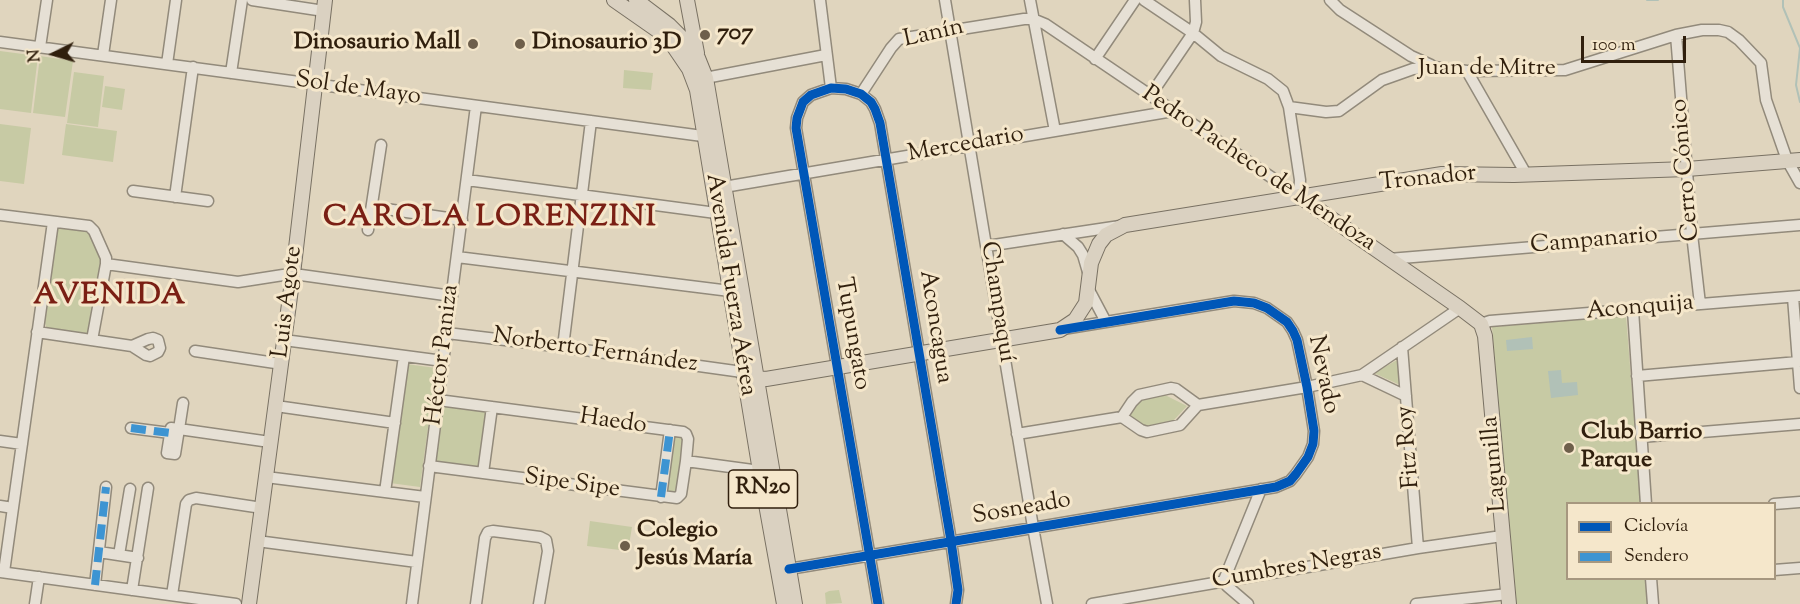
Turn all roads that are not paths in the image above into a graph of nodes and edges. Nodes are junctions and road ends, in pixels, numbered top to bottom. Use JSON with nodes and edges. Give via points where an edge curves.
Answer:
{"nodes":[{"id":1,"x":47,"y":0,"type":"edge"},
{"id":2,"x":111,"y":0,"type":"edge"},
{"id":3,"x":176,"y":0,"type":"edge"},
{"id":4,"x":242,"y":0,"type":"edge"},
{"id":5,"x":252,"y":0,"type":"edge"},
{"id":6,"x":614,"y":0,"type":"edge"},
{"id":7,"x":636,"y":0,"type":"edge"},
{"id":8,"x":687,"y":0,"type":"edge"},
{"id":9,"x":820,"y":0,"type":"edge"},
{"id":10,"x":945,"y":0,"type":"edge"},
{"id":11,"x":1030,"y":0,"type":"edge"},
{"id":12,"x":1135,"y":0,"type":"edge"},
{"id":13,"x":1144,"y":0,"type":"edge"},
{"id":14,"x":1195,"y":0,"type":"edge"},
{"id":15,"x":1330,"y":0,"type":"edge"},
{"id":16,"x":325,"y":5,"type":"edge"},
{"id":17,"x":1033,"y":19,"type":"junction"},
{"id":18,"x":950,"y":30,"type":"junction"},
{"id":19,"x":1193,"y":33,"type":"junction"},
{"id":20,"x":1676,"y":35,"type":"junction"},
{"id":21,"x":0,"y":42,"type":"edge"},
{"id":22,"x":40,"y":47,"type":"junction"},
{"id":23,"x":103,"y":55,"type":"junction"},
{"id":24,"x":826,"y":55,"type":"junction"},
{"id":25,"x":698,"y":58,"type":"junction"},
{"id":26,"x":1095,"y":59,"type":"junction"},
{"id":27,"x":167,"y":64,"type":"junction"},
{"id":28,"x":1434,"y":67,"type":"junction"},
{"id":29,"x":193,"y":68,"type":"junction"},
{"id":30,"x":1467,"y":71,"type":"junction"},
{"id":31,"x":231,"y":72,"type":"junction"},
{"id":32,"x":700,"y":79,"type":"junction"},
{"id":33,"x":315,"y":84,"type":"junction"},
{"id":34,"x":831,"y":88,"type":"junction"},
{"id":35,"x":861,"y":94,"type":"junction"},
{"id":36,"x":1150,"y":96,"type":"junction"},
{"id":37,"x":476,"y":106,"type":"junction"},
{"id":38,"x":1289,"y":107,"type":"junction"},
{"id":39,"x":1173,"y":111,"type":"junction"},
{"id":40,"x":591,"y":121,"type":"junction"},
{"id":41,"x":1055,"y":131,"type":"junction"},
{"id":42,"x":711,"y":136,"type":"junction"},
{"id":43,"x":381,"y":145,"type":"dead end"},
{"id":44,"x":969,"y":146,"type":"junction"},
{"id":45,"x":887,"y":160,"type":"junction"},
{"id":46,"x":1793,"y":160,"type":"edge"},
{"id":47,"x":1687,"y":169,"type":"junction"},
{"id":48,"x":803,"y":174,"type":"junction"},
{"id":49,"x":1526,"y":174,"type":"junction"},
{"id":50,"x":467,"y":180,"type":"junction"},
{"id":51,"x":1800,"y":183,"type":"edge"},
{"id":52,"x":724,"y":187,"type":"junction"},
{"id":53,"x":133,"y":191,"type":"dead end"},
{"id":54,"x":582,"y":195,"type":"junction"},
{"id":55,"x":1299,"y":196,"type":"junction"},
{"id":56,"x":175,"y":197,"type":"junction"},
{"id":57,"x":208,"y":201,"type":"dead end"},
{"id":58,"x":372,"y":207,"type":"junction"},
{"id":59,"x":717,"y":213,"type":"junction"},
{"id":60,"x":0,"y":215,"type":"edge"},
{"id":61,"x":462,"y":220,"type":"junction"},
{"id":62,"x":53,"y":222,"type":"junction"},
{"id":63,"x":1125,"y":225,"type":"junction"},
{"id":64,"x":1800,"y":225,"type":"edge"},
{"id":65,"x":368,"y":231,"type":"dead end"},
{"id":66,"x":1063,"y":234,"type":"junction"},
{"id":67,"x":1692,"y":234,"type":"junction"},
{"id":68,"x":987,"y":246,"type":"junction"},
{"id":69,"x":457,"y":257,"type":"junction"},
{"id":70,"x":1389,"y":259,"type":"junction"},
{"id":71,"x":106,"y":264,"type":"junction"},
{"id":72,"x":573,"y":271,"type":"junction"},
{"id":73,"x":293,"y":274,"type":"junction"},
{"id":74,"x":1088,"y":282,"type":"junction"},
{"id":75,"x":730,"y":291,"type":"junction"},
{"id":76,"x":452,"y":296,"type":"junction"},
{"id":77,"x":1796,"y":296,"type":"edge"},
{"id":78,"x":1700,"y":304,"type":"junction"},
{"id":79,"x":1460,"y":308,"type":"junction"},
{"id":80,"x":1633,"y":310,"type":"junction"},
{"id":81,"x":1106,"y":322,"type":"junction"},
{"id":82,"x":1481,"y":324,"type":"junction"},
{"id":83,"x":1060,"y":330,"type":"junction"},
{"id":84,"x":38,"y":332,"type":"junction"},
{"id":85,"x":447,"y":333,"type":"junction"},
{"id":86,"x":92,"y":340,"type":"junction"},
{"id":87,"x":284,"y":340,"type":"junction"},
{"id":88,"x":1002,"y":340,"type":"junction"},
{"id":89,"x":132,"y":346,"type":"dead end"},
{"id":90,"x":563,"y":347,"type":"junction"},
{"id":91,"x":1402,"y":347,"type":"junction"},
{"id":92,"x":195,"y":351,"type":"dead end"},
{"id":93,"x":918,"y":354,"type":"junction"},
{"id":94,"x":404,"y":356,"type":"junction"},
{"id":95,"x":443,"y":362,"type":"junction"},
{"id":96,"x":1798,"y":362,"type":"junction"},
{"id":97,"x":282,"y":364,"type":"junction"},
{"id":98,"x":837,"y":368,"type":"junction"},
{"id":99,"x":1362,"y":375,"type":"junction"},
{"id":100,"x":750,"y":376,"type":"junction"},
{"id":101,"x":1637,"y":376,"type":"junction"},
{"id":102,"x":1308,"y":387,"type":"junction"},
{"id":103,"x":1800,"y":388,"type":"edge"},
{"id":104,"x":1406,"y":396,"type":"junction"},
{"id":105,"x":438,"y":400,"type":"junction"},
{"id":106,"x":183,"y":403,"type":"dead end"},
{"id":107,"x":1198,"y":405,"type":"junction"},
{"id":108,"x":276,"y":406,"type":"junction"},
{"id":109,"x":492,"y":406,"type":"junction"},
{"id":110,"x":1122,"y":417,"type":"junction"},
{"id":111,"x":395,"y":423,"type":"junction"},
{"id":112,"x":1800,"y":424,"type":"edge"},
{"id":113,"x":131,"y":428,"type":"dead end"},
{"id":114,"x":670,"y":430,"type":"junction"},
{"id":115,"x":175,"y":431,"type":"junction"},
{"id":116,"x":1017,"y":434,"type":"junction"},
{"id":117,"x":1641,"y":437,"type":"junction"},
{"id":118,"x":0,"y":441,"type":"edge"},
{"id":119,"x":270,"y":442,"type":"junction"},
{"id":120,"x":22,"y":444,"type":"junction"},
{"id":121,"x":686,"y":461,"type":"junction"},
{"id":122,"x":429,"y":466,"type":"junction"},
{"id":123,"x":760,"y":471,"type":"junction"},
{"id":124,"x":483,"y":473,"type":"junction"},
{"id":125,"x":266,"y":477,"type":"junction"},
{"id":126,"x":106,"y":487,"type":"dead end"},
{"id":127,"x":148,"y":488,"type":"dead end"},
{"id":128,"x":130,"y":489,"type":"dead end"},
{"id":129,"x":1261,"y":489,"type":"junction"},
{"id":130,"x":385,"y":492,"type":"junction"},
{"id":131,"x":426,"y":497,"type":"junction"},
{"id":132,"x":661,"y":497,"type":"junction"},
{"id":133,"x":1646,"y":502,"type":"edge"},
{"id":134,"x":1800,"y":502,"type":"edge"},
{"id":135,"x":1776,"y":504,"type":"edge"},
{"id":136,"x":0,"y":506,"type":"edge"},
{"id":137,"x":13,"y":508,"type":"junction"},
{"id":138,"x":262,"y":508,"type":"junction"},
{"id":139,"x":1033,"y":528,"type":"junction"},
{"id":140,"x":1502,"y":536,"type":"junction"},
{"id":141,"x":257,"y":541,"type":"junction"},
{"id":142,"x":951,"y":541,"type":"junction"},
{"id":143,"x":1418,"y":548,"type":"junction"},
{"id":144,"x":99,"y":552,"type":"junction"},
{"id":145,"x":120,"y":555,"type":"junction"},
{"id":146,"x":870,"y":555,"type":"junction"},
{"id":147,"x":138,"y":558,"type":"junction"},
{"id":148,"x":417,"y":562,"type":"junction"},
{"id":149,"x":1800,"y":568,"type":"edge"},
{"id":150,"x":789,"y":569,"type":"junction"},
{"id":151,"x":1776,"y":570,"type":"edge"},
{"id":152,"x":2,"y":572,"type":"edge"},
{"id":153,"x":39,"y":577,"type":"junction"},
{"id":154,"x":1224,"y":580,"type":"junction"},
{"id":155,"x":1652,"y":580,"type":"edge"},
{"id":156,"x":95,"y":585,"type":"junction"},
{"id":157,"x":132,"y":590,"type":"junction"},
{"id":158,"x":172,"y":595,"type":"junction"},
{"id":159,"x":1508,"y":599,"type":"edge"},
{"id":160,"x":35,"y":604,"type":"edge"},
{"id":161,"x":236,"y":604,"type":"edge"},
{"id":162,"x":249,"y":604,"type":"edge"},
{"id":163,"x":412,"y":604,"type":"edge"},
{"id":164,"x":476,"y":604,"type":"edge"},
{"id":165,"x":539,"y":604,"type":"edge"},
{"id":166,"x":784,"y":604,"type":"edge"},
{"id":167,"x":795,"y":604,"type":"edge"},
{"id":168,"x":878,"y":604,"type":"edge"},
{"id":169,"x":956,"y":604,"type":"edge"},
{"id":170,"x":1047,"y":604,"type":"edge"},
{"id":171,"x":1092,"y":604,"type":"edge"},
{"id":172,"x":1248,"y":604,"type":"edge"},
{"id":173,"x":1416,"y":604,"type":"edge"},
{"id":174,"x":1653,"y":604,"type":"edge"}],
"edges":[{"from":1,"to":22,"type":"street"},
{"from":2,"to":23,"type":"street"},
{"from":3,"to":27,"type":"street"},
{"from":4,"to":31,"type":"street"},
{"from":5,"to":16,"type":"street"},
{"from":6,"to":32,"type":"main road","name":"Avenida Fuerza Aérea","number":"RN20","via":[[666,38]]},
{"from":7,"to":25,"type":"main road","name":"Avenida Fuerza Aérea","number":"RN20","via":[[669,25]]},
{"from":8,"to":25,"type":"main road"},
{"from":9,"to":24,"type":"street"},
{"from":10,"to":18,"type":"street","name":"Champaquí"},
{"from":11,"to":17,"type":"street"},
{"from":12,"to":26,"type":"street"},
{"from":13,"to":19,"type":"street"},
{"from":14,"to":19,"type":"street"},
{"from":15,"to":28,"type":"street","via":[[1402,50]]},
{"from":16,"to":33,"type":"main road","name":"Luis Agote"},
{"from":17,"to":18,"type":"street","name":"Lanín"},
{"from":17,"to":26,"type":"street","name":"Pedro Pacheco de Mendoza"},
{"from":17,"to":41,"type":"street"},
{"from":18,"to":35,"type":"street","name":"Lanín","via":[[899,39]]},
{"from":18,"to":44,"type":"street","name":"Champaquí"},
{"from":19,"to":36,"type":"street"},
{"from":19,"to":38,"type":"street","via":[[1221,56],[1274,82],[1286,96]]},
{"from":20,"to":30,"type":"street","name":"Juan de Mitre","via":[[1565,70]]},
{"from":20,"to":46,"type":"street","name":"Juan de Mitre","via":[[1711,29],[1728,33],[1761,63],[1765,95]]},
{"from":20,"to":47,"type":"street","name":"Cerro Cónico"},
{"from":21,"to":22,"type":"street","name":"Sol de Mayo"},
{"from":22,"to":23,"type":"street","name":"Sol de Mayo"},
{"from":23,"to":27,"type":"street","name":"Sol de Mayo"},
{"from":24,"to":32,"type":"street"},
{"from":24,"to":34,"type":"street"},
{"from":25,"to":32,"type":"main road","name":"Avenida Fuerza Aérea","number":"RN20"},
{"from":26,"to":36,"type":"street","name":"Pedro Pacheco de Mendoza"},
{"from":27,"to":29,"type":"street","name":"Sol de Mayo"},
{"from":28,"to":30,"type":"street","name":"Juan de Mitre"},
{"from":28,"to":38,"type":"street","name":"Juan de Mitre","via":[[1391,76],[1335,112]]},
{"from":29,"to":31,"type":"street","name":"Sol de Mayo"},
{"from":29,"to":56,"type":"street"},
{"from":30,"to":49,"type":"street"},
{"from":31,"to":33,"type":"street","name":"Sol de Mayo"},
{"from":32,"to":42,"type":"main road","name":"Avenida Fuerza Aérea","number":"RN20","via":[[700,104]]},
{"from":33,"to":37,"type":"street","name":"Sol de Mayo"},
{"from":33,"to":73,"type":"main road","name":"Luis Agote"},
{"from":34,"to":35,"type":"street"},
{"from":34,"to":48,"type":"street","name":"Tupungato","via":[[803,102],[797,118]]},
{"from":35,"to":45,"type":"street","name":"Aconcagua","via":[[875,109]]},
{"from":36,"to":39,"type":"street","name":"Pedro Pacheco de Mendoza"},
{"from":37,"to":40,"type":"street","name":"Sol de Mayo"},
{"from":37,"to":50,"type":"street","name":"Héctor Paniza"},
{"from":38,"to":55,"type":"street"},
{"from":39,"to":41,"type":"street","name":"Mercedario"},
{"from":39,"to":55,"type":"street","name":"Pedro Pacheco de Mendoza"},
{"from":40,"to":42,"type":"street","name":"Sol de Mayo"},
{"from":40,"to":54,"type":"street"},
{"from":41,"to":44,"type":"street","name":"Mercedario"},
{"from":42,"to":52,"type":"main road","name":"Avenida Fuerza Aérea","number":"RN20"},
{"from":42,"to":59,"type":"main road","name":"Avenida Fuerza Aérea","number":"RN20"},
{"from":43,"to":58,"type":"street"},
{"from":44,"to":45,"type":"street","name":"Mercedario"},
{"from":44,"to":68,"type":"street","name":"Champaquí"},
{"from":45,"to":48,"type":"street","name":"Mercedario"},
{"from":45,"to":93,"type":"street","name":"Aconcagua"},
{"from":46,"to":47,"type":"main road","name":"Tronador"},
{"from":46,"to":51,"type":"street"},
{"from":47,"to":49,"type":"main road","name":"Tronador"},
{"from":47,"to":67,"type":"street","name":"Cerro Cónico"},
{"from":48,"to":52,"type":"street","name":"Mercedario"},
{"from":48,"to":98,"type":"street","name":"Tupungato"},
{"from":49,"to":55,"type":"main road","name":"Tronador","via":[[1442,174]]},
{"from":50,"to":54,"type":"street"},
{"from":50,"to":61,"type":"street","name":"Héctor Paniza"},
{"from":52,"to":100,"type":"main road","name":"Avenida Fuerza Aérea","number":"RN20"},
{"from":53,"to":56,"type":"street"},
{"from":54,"to":59,"type":"street"},
{"from":54,"to":72,"type":"street"},
{"from":55,"to":63,"type":"main road","name":"Tronador"},
{"from":55,"to":70,"type":"main road","name":"Pedro Pacheco de Mendoza"},
{"from":56,"to":57,"type":"street"},
{"from":58,"to":61,"type":"street"},
{"from":58,"to":65,"type":"street"},
{"from":59,"to":75,"type":"main road","name":"Avenida Fuerza Aérea","number":"RN20"},
{"from":60,"to":62,"type":"street"},
{"from":61,"to":69,"type":"street","name":"Héctor Paniza"},
{"from":62,"to":71,"type":"street","via":[[92,228]]},
{"from":62,"to":84,"type":"street"},
{"from":63,"to":66,"type":"street"},
{"from":63,"to":74,"type":"main road","name":"Tronador","via":[[1100,244]]},
{"from":64,"to":67,"type":"street","name":"Campanario"},
{"from":66,"to":68,"type":"street"},
{"from":66,"to":74,"type":"street","via":[[1083,255]]},
{"from":67,"to":70,"type":"street","name":"Campanario"},
{"from":67,"to":78,"type":"street","name":"Cerro Cónico"},
{"from":68,"to":88,"type":"street","name":"Champaquí"},
{"from":69,"to":72,"type":"street"},
{"from":69,"to":76,"type":"street","name":"Héctor Paniza"},
{"from":70,"to":79,"type":"main road","name":"Pedro Pacheco de Mendoza"},
{"from":71,"to":73,"type":"street","via":[[238,282]]},
{"from":71,"to":86,"type":"street"},
{"from":72,"to":75,"type":"street"},
{"from":72,"to":90,"type":"street"},
{"from":73,"to":76,"type":"street"},
{"from":73,"to":87,"type":"main road","name":"Luis Agote"},
{"from":74,"to":81,"type":"street"},
{"from":74,"to":83,"type":"main road","name":"Tronador","via":[[1083,310]]},
{"from":75,"to":100,"type":"main road","name":"Avenida Fuerza Aérea","number":"RN20"},
{"from":76,"to":85,"type":"street","name":"Héctor Paniza"},
{"from":77,"to":78,"type":"street","name":"Aconquija"},
{"from":77,"to":96,"type":"street"},
{"from":78,"to":80,"type":"street","name":"Aconquija"},
{"from":79,"to":82,"type":"main road","name":"Pedro Pacheco de Mendoza"},
{"from":79,"to":91,"type":"street"},
{"from":80,"to":82,"type":"street","name":"Aconquija"},
{"from":80,"to":101,"type":"street"},
{"from":81,"to":83,"type":"street"},
{"from":81,"to":102,"type":"street","name":"Nevado","via":[[1234,301],[1261,305],[1287,322],[1293,331]]},
{"from":82,"to":140,"type":"main road","name":"Lagunilla"},
{"from":83,"to":88,"type":"main road"},
{"from":84,"to":86,"type":"street"},
{"from":84,"to":120,"type":"street"},
{"from":85,"to":90,"type":"street","name":"Norberto Fernández"},
{"from":85,"to":95,"type":"street","name":"Héctor Paniza"},
{"from":86,"to":89,"type":"street"},
{"from":87,"to":94,"type":"street"},
{"from":87,"to":97,"type":"main road","name":"Luis Agote"},
{"from":88,"to":93,"type":"main road"},
{"from":88,"to":116,"type":"street","name":"Champaquí"},
{"from":90,"to":100,"type":"street","name":"Norberto Fernández"},
{"from":91,"to":99,"type":"street"},
{"from":91,"to":104,"type":"street","name":"Fitz Roy"},
{"from":92,"to":97,"type":"street"},
{"from":93,"to":98,"type":"main road"},
{"from":93,"to":142,"type":"street","name":"Aconcagua"},
{"from":94,"to":95,"type":"street"},
{"from":94,"to":111,"type":"street","name":"Héctor Paniza"},
{"from":95,"to":105,"type":"street","name":"Héctor Paniza"},
{"from":96,"to":101,"type":"street"},
{"from":96,"to":103,"type":"street"},
{"from":97,"to":108,"type":"main road","name":"Luis Agote"},
{"from":98,"to":100,"type":"main road","via":[[766,379]]},
{"from":98,"to":146,"type":"street","name":"Tupungato"},
{"from":99,"to":102,"type":"street"},
{"from":99,"to":104,"type":"street"},
{"from":100,"to":123,"type":"main road","name":"Avenida Fuerza Aérea","number":"RN20"},
{"from":100,"to":150,"type":"main road","name":"Avenida Fuerza Aérea","number":"RN20"},
{"from":101,"to":117,"type":"street"},
{"from":102,"to":107,"type":"street"},
{"from":102,"to":129,"type":"street","name":"Nevado","via":[[1314,431],[1308,457],[1290,481]]},
{"from":104,"to":143,"type":"street","name":"Fitz Roy"},
{"from":105,"to":109,"type":"street","name":"Haedo"},
{"from":105,"to":122,"type":"street","name":"Héctor Paniza"},
{"from":106,"to":115,"type":"street"},
{"from":107,"to":110,"type":"street","via":[[1180,425],[1147,432]]},
{"from":107,"to":110,"type":"street","via":[[1171,388],[1139,395]]},
{"from":108,"to":111,"type":"street"},
{"from":108,"to":119,"type":"main road","name":"Luis Agote"},
{"from":109,"to":114,"type":"street","name":"Haedo"},
{"from":109,"to":124,"type":"street"},
{"from":110,"to":116,"type":"street"},
{"from":111,"to":130,"type":"street","name":"Héctor Paniza"},
{"from":112,"to":117,"type":"street"},
{"from":113,"to":115,"type":"street"},
{"from":114,"to":121,"type":"street","name":"Haedo","via":[[688,436]]},
{"from":114,"to":132,"type":"street"},
{"from":115,"to":119,"type":"street"},
{"from":116,"to":139,"type":"street","name":"Champaquí"},
{"from":117,"to":133,"type":"street"},
{"from":118,"to":120,"type":"street"},
{"from":119,"to":125,"type":"main road","name":"Luis Agote"},
{"from":120,"to":137,"type":"street"},
{"from":121,"to":123,"type":"street"},
{"from":121,"to":132,"type":"street","via":[[679,497]]},
{"from":122,"to":124,"type":"street","name":"Sipe Sipe"},
{"from":122,"to":131,"type":"street","name":"Héctor Paniza"},
{"from":123,"to":166,"type":"main road","name":"Avenida Fuerza Aérea","number":"RN20"},
{"from":124,"to":132,"type":"street","name":"Sipe Sipe"},
{"from":125,"to":130,"type":"street"},
{"from":125,"to":138,"type":"main road","name":"Luis Agote"},
{"from":126,"to":144,"type":"street"},
{"from":127,"to":147,"type":"street"},
{"from":128,"to":145,"type":"street"},
{"from":129,"to":139,"type":"street","name":"Sosneado"},
{"from":129,"to":154,"type":"street"},
{"from":130,"to":131,"type":"street"},
{"from":131,"to":148,"type":"street","name":"Héctor Paniza"},
{"from":134,"to":135,"type":"street"},
{"from":136,"to":137,"type":"street"},
{"from":137,"to":152,"type":"street"},
{"from":138,"to":141,"type":"main road","name":"Luis Agote"},
{"from":138,"to":158,"type":"street","via":[[189,500]]},
{"from":139,"to":142,"type":"street","name":"Sosneado"},
{"from":139,"to":170,"type":"street","name":"Champaquí"},
{"from":140,"to":143,"type":"street","name":"Cumbres Negras"},
{"from":140,"to":159,"type":"main road","name":"Lagunilla"},
{"from":141,"to":148,"type":"street"},
{"from":141,"to":162,"type":"main road","name":"Luis Agote"},
{"from":142,"to":146,"type":"street","name":"Sosneado"},
{"from":142,"to":169,"type":"street","name":"Aconcagua","via":[[958,590]]},
{"from":143,"to":154,"type":"street","name":"Cumbres Negras"},
{"from":144,"to":145,"type":"street"},
{"from":144,"to":156,"type":"street"},
{"from":145,"to":147,"type":"street"},
{"from":146,"to":150,"type":"street","name":"Sosneado"},
{"from":146,"to":168,"type":"street","name":"Tupungato"},
{"from":147,"to":157,"type":"street"},
{"from":148,"to":163,"type":"street","name":"Héctor Paniza"},
{"from":149,"to":151,"type":"street"},
{"from":150,"to":167,"type":"main road","name":"Avenida Fuerza Aérea","number":"RN20"},
{"from":152,"to":153,"type":"street"},
{"from":153,"to":156,"type":"street"},
{"from":153,"to":160,"type":"street"},
{"from":154,"to":171,"type":"street","name":"Cumbres Negras"},
{"from":154,"to":172,"type":"street"},
{"from":155,"to":174,"type":"street"},
{"from":156,"to":157,"type":"street"},
{"from":157,"to":158,"type":"street"},
{"from":158,"to":161,"type":"street"},
{"from":159,"to":173,"type":"street"},
{"from":164,"to":165,"type":"street","via":[[485,538],[493,531],[546,540],[548,551]]}]}
